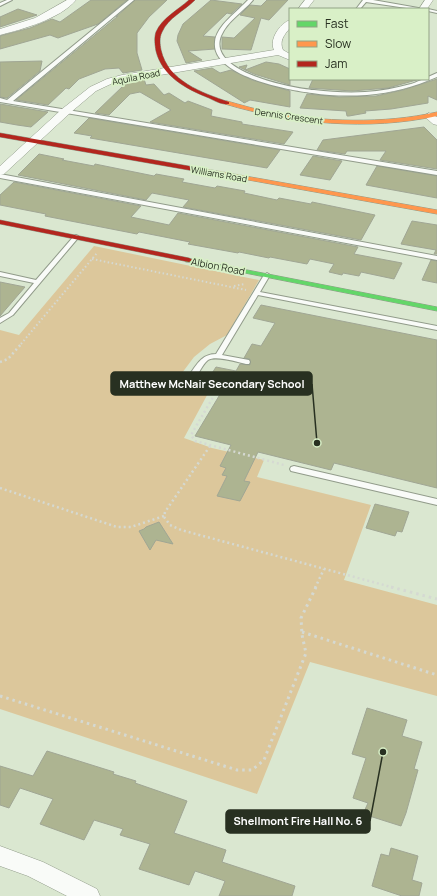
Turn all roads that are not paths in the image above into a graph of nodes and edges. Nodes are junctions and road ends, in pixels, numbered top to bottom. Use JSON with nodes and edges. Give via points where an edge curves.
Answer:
{"nodes":[{"id":1,"x":10,"y":0,"type":"edge"},
{"id":2,"x":72,"y":0,"type":"edge"},
{"id":3,"x":132,"y":0,"type":"edge"},
{"id":4,"x":192,"y":0,"type":"edge"},
{"id":5,"x":251,"y":0,"type":"edge"},
{"id":6,"x":310,"y":0,"type":"edge"},
{"id":7,"x":365,"y":0,"type":"edge"},
{"id":8,"x":0,"y":5,"type":"edge"},
{"id":9,"x":303,"y":8,"type":"edge"},
{"id":10,"x":359,"y":8,"type":"edge"},
{"id":11,"x":417,"y":8,"type":"edge"},
{"id":12,"x":289,"y":24,"type":"edge"},
{"id":13,"x":0,"y":32,"type":"edge"},
{"id":14,"x":279,"y":52,"type":"junction"},
{"id":15,"x":289,"y":57,"type":"edge"},
{"id":16,"x":223,"y":61,"type":"junction"},
{"id":17,"x":166,"y":70,"type":"junction"},
{"id":18,"x":426,"y":80,"type":"edge"},
{"id":19,"x":0,"y":100,"type":"edge"},
{"id":20,"x":9,"y":101,"type":"junction"},
{"id":21,"x":66,"y":111,"type":"junction"},
{"id":22,"x":434,"y":117,"type":"edge"},
{"id":23,"x":0,"y":135,"type":"edge"},
{"id":24,"x":34,"y":141,"type":"junction"},
{"id":25,"x":0,"y":172,"type":"edge"},
{"id":26,"x":437,"y":173,"type":"edge"},
{"id":27,"x":0,"y":176,"type":"edge"},
{"id":28,"x":437,"y":212,"type":"edge"},
{"id":29,"x":0,"y":222,"type":"edge"},
{"id":30,"x":76,"y":237,"type":"junction"},
{"id":31,"x":437,"y":258,"type":"edge"},
{"id":32,"x":0,"y":274,"type":"edge"},
{"id":33,"x":267,"y":275,"type":"junction"},
{"id":34,"x":38,"y":282,"type":"junction"},
{"id":35,"x":257,"y":293,"type":"junction"},
{"id":36,"x":437,"y":309,"type":"edge"},
{"id":37,"x":0,"y":321,"type":"edge"},
{"id":38,"x":437,"y":328,"type":"edge"},
{"id":39,"x":218,"y":356,"type":"junction"},
{"id":40,"x":246,"y":362,"type":"dead end"},
{"id":41,"x":192,"y":377,"type":"dead end"},
{"id":42,"x":294,"y":469,"type":"road end"},
{"id":43,"x":437,"y":502,"type":"edge"},
{"id":44,"x":0,"y":856,"type":"edge"},
{"id":45,"x":89,"y":896,"type":"edge"}],
"edges":[{"from":1,"to":8,"type":"lane"},
{"from":2,"to":13,"type":"street","via":[[50,15]]},
{"from":3,"to":20,"type":"lane"},
{"from":4,"to":17,"type":"street","via":[[166,23],[157,37],[159,58]]},
{"from":5,"to":16,"type":"lane","via":[[221,30],[217,40]]},
{"from":6,"to":9,"type":"street"},
{"from":7,"to":10,"type":"lane"},
{"from":7,"to":11,"type":"lane"},
{"from":12,"to":14,"type":"street","via":[[276,40]]},
{"from":14,"to":15,"type":"street"},
{"from":14,"to":16,"type":"street","name":"Aquila Road"},
{"from":16,"to":17,"type":"street","name":"Aquila Road"},
{"from":16,"to":18,"type":"lane","via":[[232,68],[267,83],[293,89],[336,93],[372,92],[397,89]]},
{"from":17,"to":21,"type":"street","name":"Aquila Road","via":[[110,81],[93,89]]},
{"from":17,"to":22,"type":"street","name":"Dennis Crescent","via":[[209,96],[269,115],[352,122]]},
{"from":19,"to":20,"type":"lane"},
{"from":20,"to":21,"type":"lane"},
{"from":21,"to":24,"type":"street","name":"Aquila Road"},
{"from":21,"to":26,"type":"lane"},
{"from":23,"to":24,"type":"street","name":"Williams Road"},
{"from":24,"to":25,"type":"street","name":"Aquila Road"},
{"from":24,"to":28,"type":"street","name":"Williams Road"},
{"from":27,"to":31,"type":"lane"},
{"from":29,"to":30,"type":"street","name":"Albion Road"},
{"from":30,"to":33,"type":"street","name":"Albion Road"},
{"from":30,"to":34,"type":"lane"},
{"from":32,"to":34,"type":"lane"},
{"from":33,"to":35,"type":"lane"},
{"from":33,"to":36,"type":"street","name":"Albion Road"},
{"from":34,"to":37,"type":"lane","via":[[8,317]]},
{"from":35,"to":38,"type":"lane"},
{"from":35,"to":39,"type":"lane"},
{"from":39,"to":40,"type":"lane"},
{"from":39,"to":41,"type":"lane","via":[[208,356]]},
{"from":42,"to":43,"type":"lane"},
{"from":44,"to":45,"type":"street","via":[[35,869]]}]}
